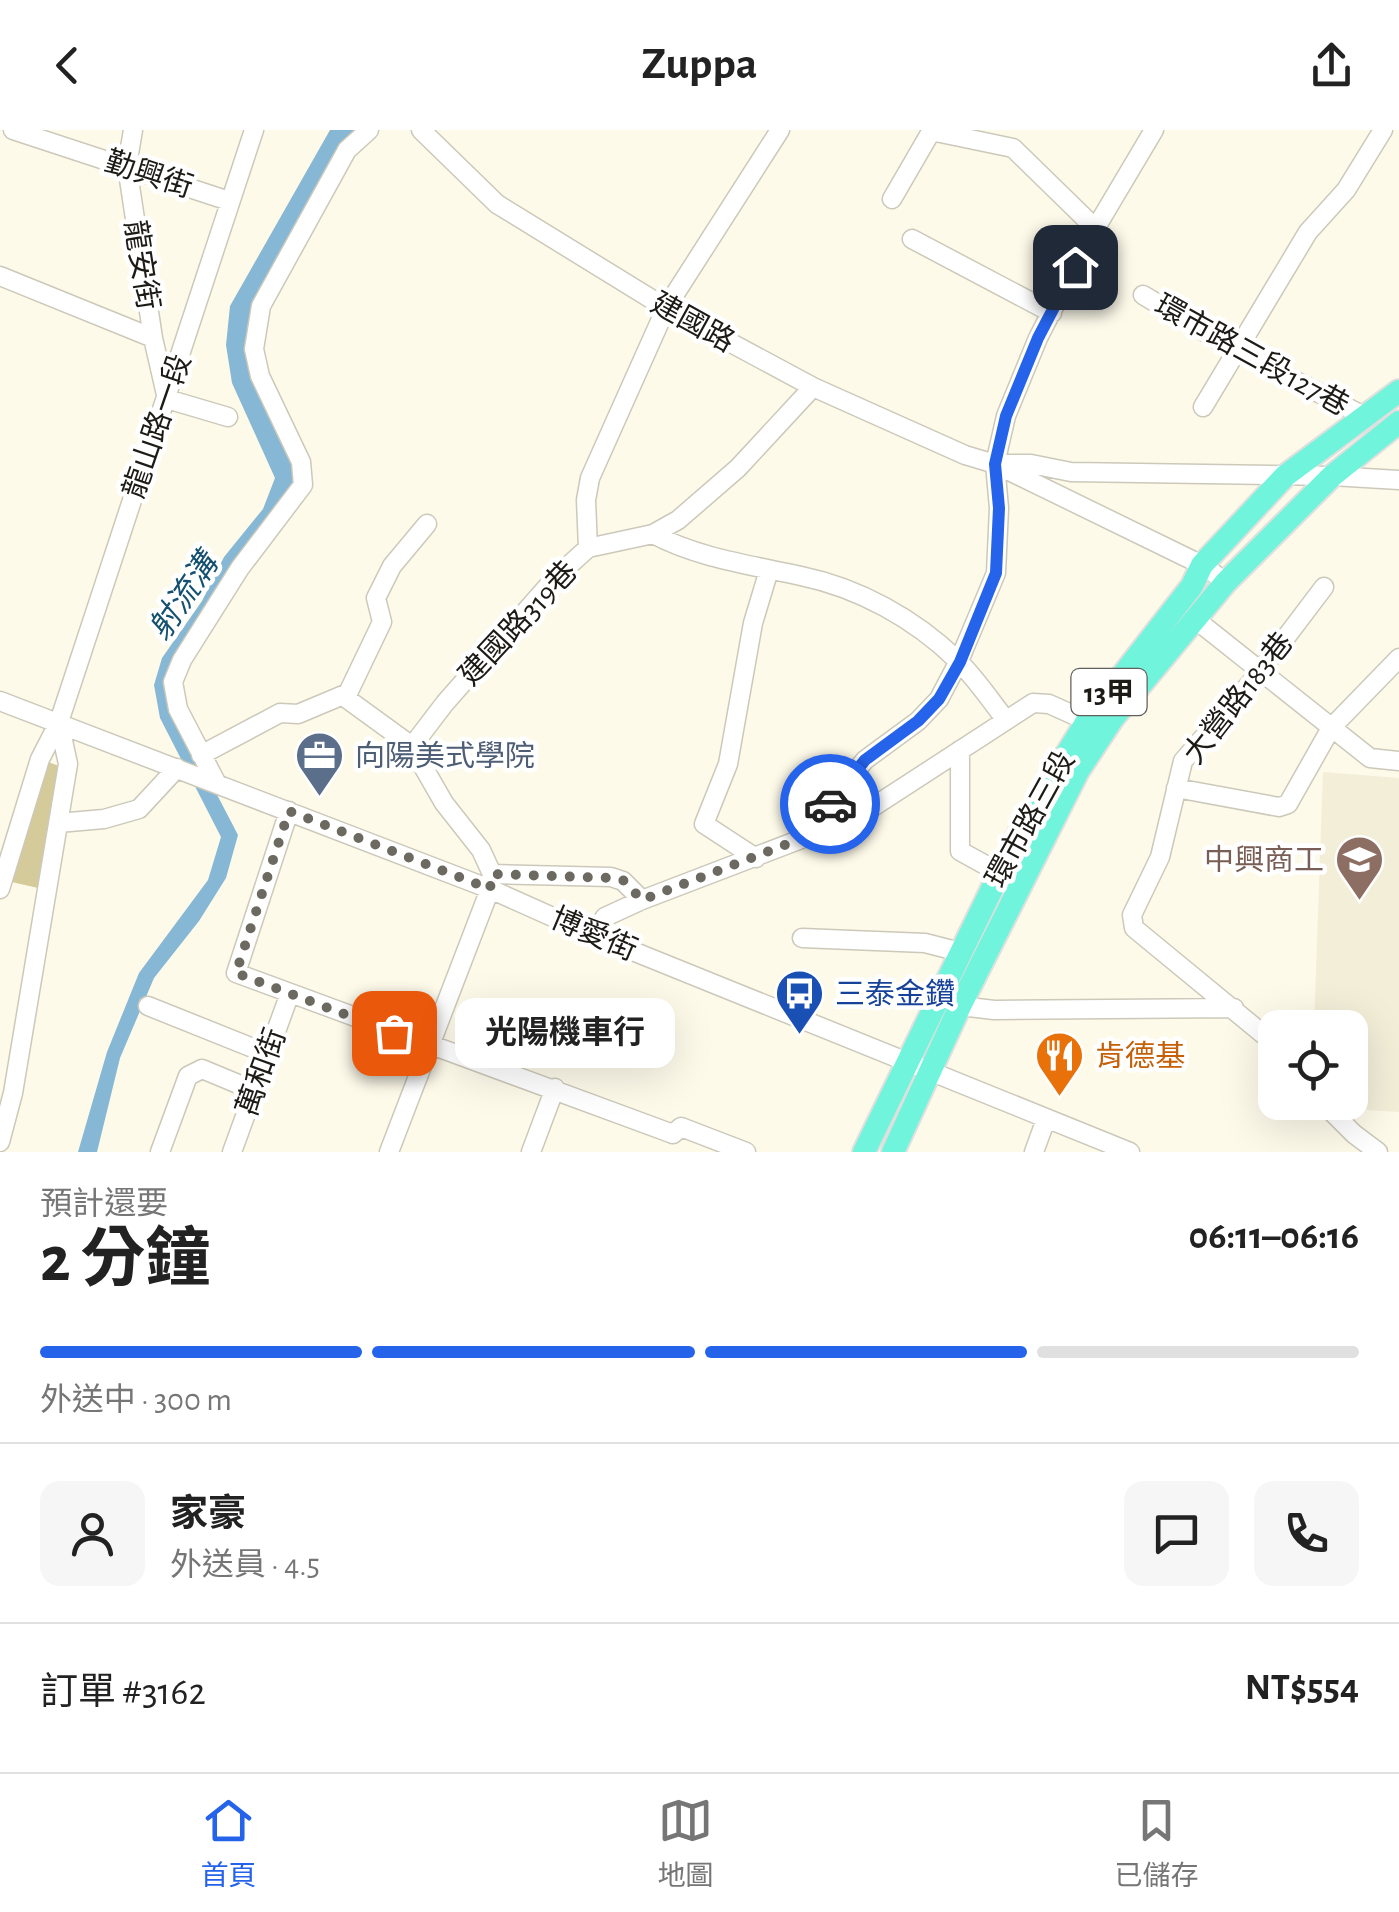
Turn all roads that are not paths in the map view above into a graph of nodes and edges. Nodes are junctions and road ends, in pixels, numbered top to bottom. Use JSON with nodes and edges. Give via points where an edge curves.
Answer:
{"nodes":[{"id":1,"x":12,"y":130,"type":"edge"},
{"id":2,"x":134,"y":130,"type":"edge"},
{"id":3,"x":254,"y":130,"type":"edge"},
{"id":4,"x":369,"y":130,"type":"edge"},
{"id":5,"x":421,"y":130,"type":"edge"},
{"id":6,"x":780,"y":130,"type":"edge"},
{"id":7,"x":1154,"y":130,"type":"edge"},
{"id":8,"x":1385,"y":130,"type":"edge"},
{"id":9,"x":932,"y":131,"type":"edge"},
{"id":10,"x":1399,"y":138,"type":"edge"},
{"id":11,"x":127,"y":166,"type":"junction"},
{"id":12,"x":892,"y":199,"type":"dead end"},
{"id":13,"x":229,"y":201,"type":"junction"},
{"id":14,"x":1096,"y":228,"type":"junction"},
{"id":15,"x":912,"y":239,"type":"dead end"},
{"id":16,"x":0,"y":276,"type":"edge"},
{"id":17,"x":1143,"y":295,"type":"dead end"},
{"id":18,"x":666,"y":308,"type":"junction"},
{"id":19,"x":1052,"y":313,"type":"junction"},
{"id":20,"x":153,"y":338,"type":"junction"},
{"id":21,"x":1235,"y":350,"type":"junction"},
{"id":22,"x":813,"y":387,"type":"junction"},
{"id":23,"x":1399,"y":391,"type":"edge"},
{"id":24,"x":167,"y":400,"type":"junction"},
{"id":25,"x":1203,"y":407,"type":"dead end"},
{"id":26,"x":1362,"y":416,"type":"junction"},
{"id":27,"x":228,"y":417,"type":"dead end"},
{"id":28,"x":1399,"y":422,"type":"edge"},
{"id":29,"x":995,"y":464,"type":"junction"},
{"id":30,"x":1285,"y":476,"type":"junction"},
{"id":31,"x":1332,"y":476,"type":"junction"},
{"id":32,"x":1399,"y":480,"type":"edge"},
{"id":33,"x":427,"y":524,"type":"dead end"},
{"id":34,"x":652,"y":534,"type":"junction"},
{"id":35,"x":588,"y":548,"type":"junction"},
{"id":36,"x":1202,"y":565,"type":"junction"},
{"id":37,"x":769,"y":570,"type":"junction"},
{"id":38,"x":1226,"y":582,"type":"junction"},
{"id":39,"x":1324,"y":587,"type":"dead end"},
{"id":40,"x":1195,"y":619,"type":"junction"},
{"id":41,"x":1399,"y":658,"type":"edge"},
{"id":42,"x":960,"y":662,"type":"junction"},
{"id":43,"x":1260,"y":673,"type":"junction"},
{"id":44,"x":343,"y":696,"type":"junction"},
{"id":45,"x":0,"y":701,"type":"edge"},
{"id":46,"x":1006,"y":720,"type":"junction"},
{"id":47,"x":1086,"y":721,"type":"junction"},
{"id":48,"x":59,"y":722,"type":"junction"},
{"id":49,"x":1331,"y":728,"type":"junction"},
{"id":50,"x":416,"y":749,"type":"junction"},
{"id":51,"x":960,"y":750,"type":"junction"},
{"id":52,"x":201,"y":755,"type":"junction"},
{"id":53,"x":1399,"y":761,"type":"edge"},
{"id":54,"x":198,"y":776,"type":"junction"},
{"id":55,"x":1176,"y":788,"type":"junction"},
{"id":56,"x":289,"y":811,"type":"junction"},
{"id":57,"x":58,"y":823,"type":"junction"},
{"id":58,"x":811,"y":835,"type":"junction"},
{"id":59,"x":756,"y":858,"type":"junction"},
{"id":60,"x":998,"y":872,"type":"junction"},
{"id":61,"x":491,"y":882,"type":"junction"},
{"id":62,"x":0,"y":889,"type":"edge"},
{"id":63,"x":642,"y":900,"type":"junction"},
{"id":64,"x":593,"y":934,"type":"junction"},
{"id":65,"x":802,"y":938,"type":"dead end"},
{"id":66,"x":960,"y":952,"type":"junction"},
{"id":67,"x":290,"y":993,"type":"junction"},
{"id":68,"x":148,"y":1006,"type":"dead end"},
{"id":69,"x":960,"y":1006,"type":"junction"},
{"id":70,"x":1234,"y":1008,"type":"junction"},
{"id":71,"x":1258,"y":1029,"type":"edge"},
{"id":72,"x":429,"y":1046,"type":"junction"},
{"id":73,"x":268,"y":1054,"type":"junction"},
{"id":74,"x":918,"y":1066,"type":"junction"},
{"id":75,"x":555,"y":1088,"type":"junction"},
{"id":76,"x":254,"y":1092,"type":"junction"},
{"id":77,"x":1046,"y":1119,"type":"junction"},
{"id":78,"x":1340,"y":1120,"type":"edge"},
{"id":79,"x":0,"y":1142,"type":"edge"},
{"id":80,"x":670,"y":1143,"type":"edge"},
{"id":81,"x":160,"y":1152,"type":"edge"},
{"id":82,"x":232,"y":1152,"type":"edge"},
{"id":83,"x":389,"y":1152,"type":"edge"},
{"id":84,"x":530,"y":1152,"type":"edge"},
{"id":85,"x":746,"y":1152,"type":"edge"},
{"id":86,"x":864,"y":1152,"type":"edge"},
{"id":87,"x":893,"y":1152,"type":"edge"},
{"id":88,"x":1034,"y":1152,"type":"edge"},
{"id":89,"x":1130,"y":1152,"type":"edge"},
{"id":90,"x":1378,"y":1152,"type":"edge"}],
"edges":[{"from":1,"to":11,"type":"street","name":"勤興街"},
{"from":2,"to":11,"type":"street","name":"龍安街"},
{"from":3,"to":13,"type":"street","name":"龍山路一段"},
{"from":4,"to":52,"type":"street","via":[[348,150],[261,306],[254,349],[260,376],[301,462],[303,485],[240,568],[173,682],[178,710]]},
{"from":5,"to":18,"type":"street","name":"建國路","via":[[497,204]]},
{"from":6,"to":18,"type":"street"},
{"from":7,"to":14,"type":"street"},
{"from":8,"to":10,"type":"street"},
{"from":8,"to":21,"type":"street","via":[[1346,190],[1308,232]]},
{"from":9,"to":12,"type":"street"},
{"from":9,"to":14,"type":"street","via":[[1013,148]]},
{"from":11,"to":13,"type":"street","name":"勤興街"},
{"from":11,"to":20,"type":"street","name":"龍安街"},
{"from":13,"to":24,"type":"street","name":"龍山路一段"},
{"from":14,"to":19,"type":"street"},
{"from":15,"to":19,"type":"street"},
{"from":16,"to":20,"type":"street"},
{"from":17,"to":21,"type":"street","name":"環市路三段127巷"},
{"from":18,"to":22,"type":"street","name":"建國路"},
{"from":18,"to":35,"type":"street","via":[[590,478]]},
{"from":19,"to":29,"type":"street","via":[[1006,416]]},
{"from":20,"to":24,"type":"street","name":"龍安街"},
{"from":21,"to":25,"type":"street"},
{"from":21,"to":26,"type":"street","name":"環市路三段127巷"},
{"from":22,"to":29,"type":"street","name":"建國路"},
{"from":22,"to":34,"type":"street","name":"建國路319巷","via":[[738,468]]},
{"from":23,"to":26,"type":"main road","name":"環市路三段","number":"13甲"},
{"from":24,"to":27,"type":"street"},
{"from":24,"to":48,"type":"street","name":"龍山路一段"},
{"from":26,"to":30,"type":"main road","name":"環市路三段","number":"13甲"},
{"from":28,"to":31,"type":"main road","name":"環市路三段","number":"13甲"},
{"from":29,"to":30,"type":"street","name":"建國路"},
{"from":29,"to":36,"type":"street","name":"建國路"},
{"from":29,"to":42,"type":"street","via":[[996,573]]},
{"from":30,"to":31,"type":"street","name":"建國路"},
{"from":30,"to":36,"type":"main road","name":"環市路三段","number":"13甲"},
{"from":31,"to":32,"type":"street","name":"建國路"},
{"from":31,"to":38,"type":"main road","name":"環市路三段","number":"13甲"},
{"from":33,"to":44,"type":"street","via":[[376,598],[382,622]]},
{"from":34,"to":35,"type":"street","name":"建國路319巷"},
{"from":34,"to":37,"type":"street","via":[[679,548]]},
{"from":35,"to":50,"type":"street","name":"建國路319巷","via":[[445,703]]},
{"from":36,"to":38,"type":"street","name":"建國路"},
{"from":36,"to":47,"type":"main road","name":"環市路三段","number":"13甲"},
{"from":37,"to":42,"type":"street","via":[[869,598]]},
{"from":37,"to":59,"type":"street","via":[[728,764],[704,824]]},
{"from":38,"to":40,"type":"main road","name":"環市路三段","number":"13甲"},
{"from":39,"to":43,"type":"street","name":"大營路183巷"},
{"from":40,"to":43,"type":"street"},
{"from":40,"to":69,"type":"main road","name":"環市路三段","number":"13甲","via":[[1078,771]]},
{"from":41,"to":49,"type":"street"},
{"from":42,"to":46,"type":"street"},
{"from":42,"to":58,"type":"street","via":[[939,699],[865,760]]},
{"from":43,"to":49,"type":"street"},
{"from":43,"to":55,"type":"street","name":"大營路183巷","via":[[1183,762]]},
{"from":44,"to":50,"type":"street"},
{"from":44,"to":52,"type":"street","via":[[298,714],[280,712]]},
{"from":45,"to":48,"type":"street","name":"博愛街"},
{"from":46,"to":47,"type":"street","via":[[1032,703]]},
{"from":46,"to":51,"type":"street"},
{"from":47,"to":60,"type":"main road","name":"環市路三段","number":"13甲"},
{"from":48,"to":54,"type":"street","name":"博愛街"},
{"from":48,"to":57,"type":"street","via":[[68,764]]},
{"from":48,"to":62,"type":"street","name":"龍山路一段","via":[[40,759]]},
{"from":49,"to":53,"type":"street","via":[[1370,758]]},
{"from":49,"to":55,"type":"street","via":[[1288,804]]},
{"from":50,"to":61,"type":"street","via":[[444,803],[480,850]]},
{"from":51,"to":58,"type":"street","via":[[856,818]]},
{"from":51,"to":60,"type":"street","via":[[960,850]]},
{"from":52,"to":54,"type":"street"},
{"from":54,"to":56,"type":"street","name":"博愛街"},
{"from":54,"to":57,"type":"street","via":[[139,809]]},
{"from":55,"to":70,"type":"street","name":"大營路183巷","via":[[1160,857],[1132,915],[1134,928]]},
{"from":56,"to":61,"type":"street","name":"博愛街"},
{"from":56,"to":67,"type":"street","via":[[236,973]]},
{"from":57,"to":79,"type":"street"},
{"from":58,"to":59,"type":"street"},
{"from":59,"to":63,"type":"street"},
{"from":60,"to":66,"type":"main road","name":"環市路三段","number":"13甲"},
{"from":61,"to":63,"type":"street","via":[[611,878],[623,880]]},
{"from":61,"to":64,"type":"street","name":"博愛街"},
{"from":61,"to":72,"type":"street"},
{"from":63,"to":64,"type":"street","via":[[606,917]]},
{"from":64,"to":74,"type":"street","name":"博愛街"},
{"from":65,"to":66,"type":"street","via":[[925,943]]},
{"from":66,"to":74,"type":"main road","name":"環市路三段","number":"13甲"},
{"from":67,"to":72,"type":"street"},
{"from":67,"to":73,"type":"street","name":"萬和街"},
{"from":68,"to":73,"type":"street"},
{"from":69,"to":70,"type":"street"},
{"from":69,"to":74,"type":"main road","name":"環市路三段","number":"13甲"},
{"from":70,"to":71,"type":"street","name":"大營路183巷"},
{"from":72,"to":75,"type":"street"},
{"from":72,"to":83,"type":"street"},
{"from":73,"to":76,"type":"street","name":"萬和街"},
{"from":74,"to":77,"type":"street","name":"博愛街"},
{"from":74,"to":86,"type":"main road","number":"13甲"},
{"from":74,"to":87,"type":"main road","number":"13甲"},
{"from":75,"to":80,"type":"street"},
{"from":75,"to":84,"type":"street"},
{"from":76,"to":81,"type":"street","via":[[202,1070],[188,1076]]},
{"from":76,"to":82,"type":"street","name":"萬和街"},
{"from":77,"to":88,"type":"street"},
{"from":77,"to":89,"type":"street","name":"博愛街"},
{"from":78,"to":90,"type":"street"},
{"from":80,"to":85,"type":"street","via":[[681,1127]]}]}
